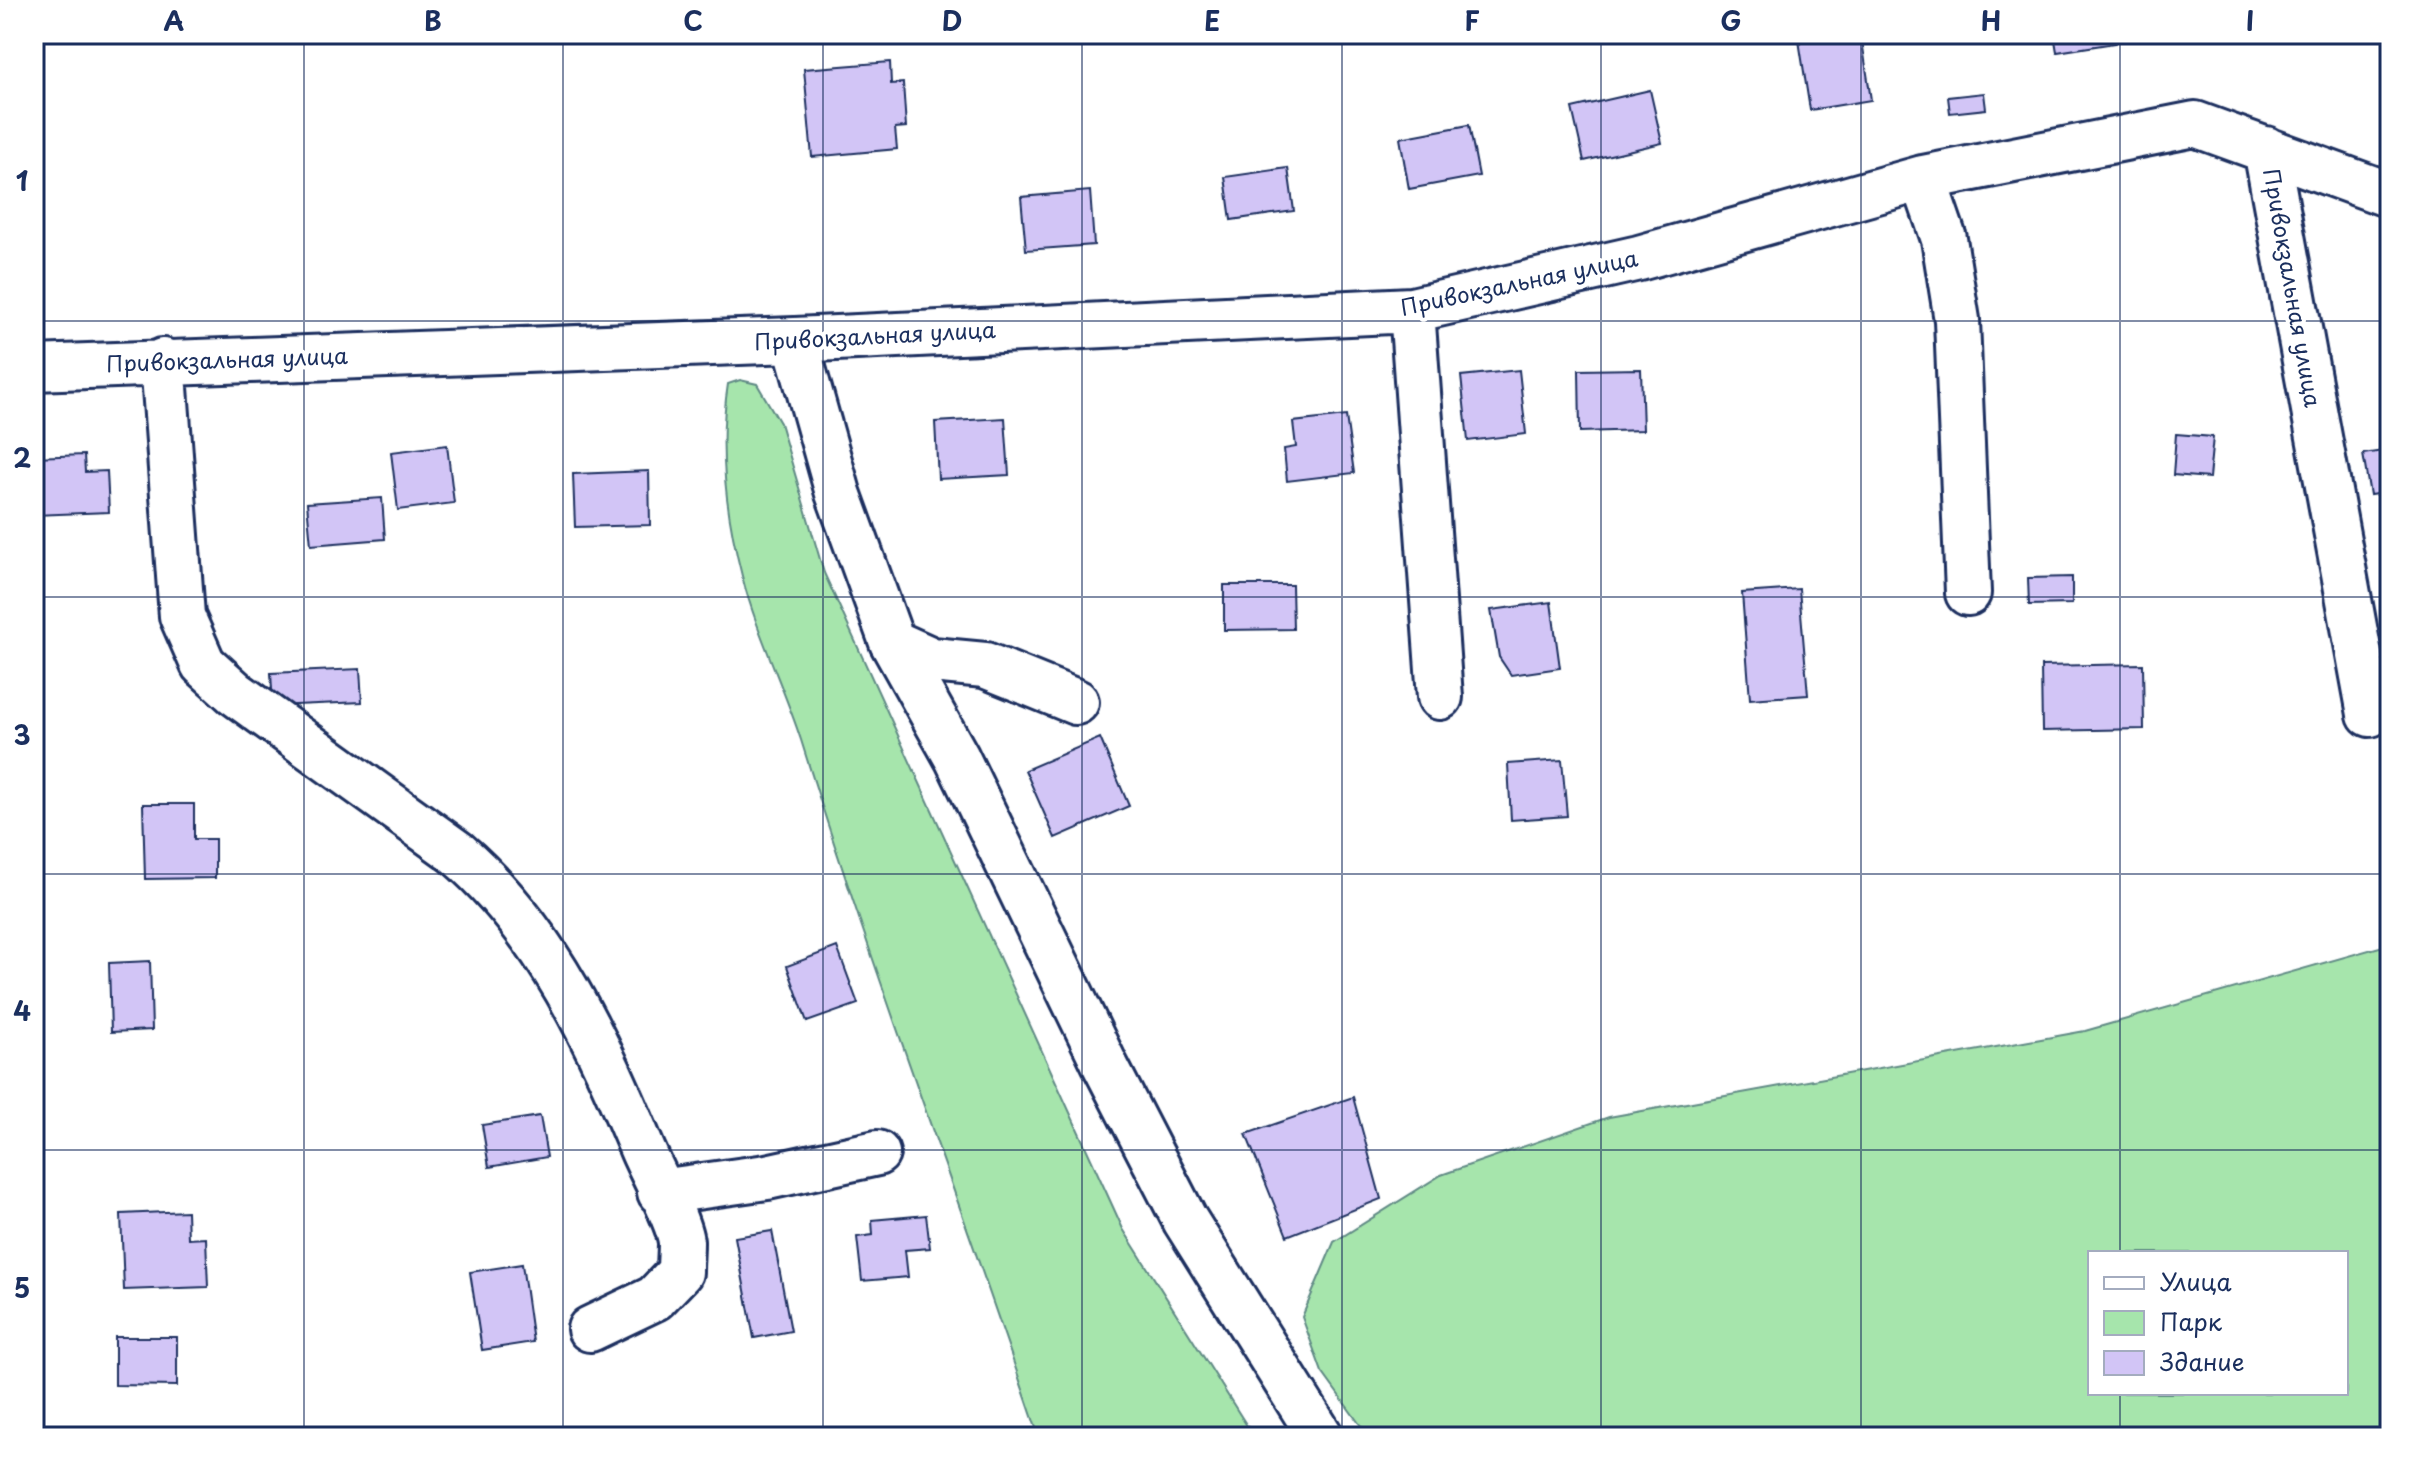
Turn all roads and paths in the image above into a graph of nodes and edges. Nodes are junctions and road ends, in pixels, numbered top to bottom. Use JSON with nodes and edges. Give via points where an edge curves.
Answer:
{"nodes":[{"id":1,"x":2266,"y":149,"type":"junction"},
{"id":2,"x":1923,"y":178,"type":"junction"},
{"id":3,"x":2390,"y":195,"type":"edge"},
{"id":4,"x":1412,"y":310,"type":"junction"},
{"id":5,"x":795,"y":340,"type":"junction"},
{"id":6,"x":163,"y":361,"type":"junction"},
{"id":7,"x":34,"y":368,"type":"edge"},
{"id":8,"x":1968,"y":593,"type":"dead end"},
{"id":9,"x":892,"y":642,"type":"junction"},
{"id":10,"x":1440,"y":697,"type":"dead end"},
{"id":11,"x":1076,"y":702,"type":"dead end"},
{"id":12,"x":2370,"y":714,"type":"dead end"},
{"id":13,"x":877,"y":1153,"type":"dead end"},
{"id":14,"x":660,"y":1192,"type":"junction"},
{"id":15,"x":590,"y":1329,"type":"dead end"},
{"id":16,"x":1321,"y":1437,"type":"edge"}],
"edges":[{"from":1,"to":2,"type":"lane","name":"Привокзальная улица","via":[[2195,124]]},
{"from":1,"to":3,"type":"lane"},
{"from":1,"to":12,"type":"lane","name":"Привокзальная улица"},
{"from":2,"to":4,"type":"lane","name":"Привокзальная улица","via":[[1639,258]]},
{"from":2,"to":8,"type":"lane","via":[[1944,239],[1957,320]]},
{"from":4,"to":5,"type":"lane","name":"Привокзальная улица"},
{"from":4,"to":10,"type":"lane"},
{"from":5,"to":6,"type":"lane","name":"Привокзальная улица"},
{"from":5,"to":9,"type":"lane","via":[[838,493]]},
{"from":6,"to":7,"type":"lane","name":"Привокзальная улица"},
{"from":6,"to":14,"type":"lane","via":[[182,616],[203,664],[484,877],[539,943],[576,1003]]},
{"from":9,"to":11,"type":"lane","via":[[932,660],[985,665]]},
{"from":9,"to":16,"type":"lane","via":[[957,758],[1185,1220]]},
{"from":13,"to":14,"type":"lane","via":[[767,1177]]},
{"from":14,"to":15,"type":"lane","via":[[681,1239],[680,1272],[655,1298]]}]}
